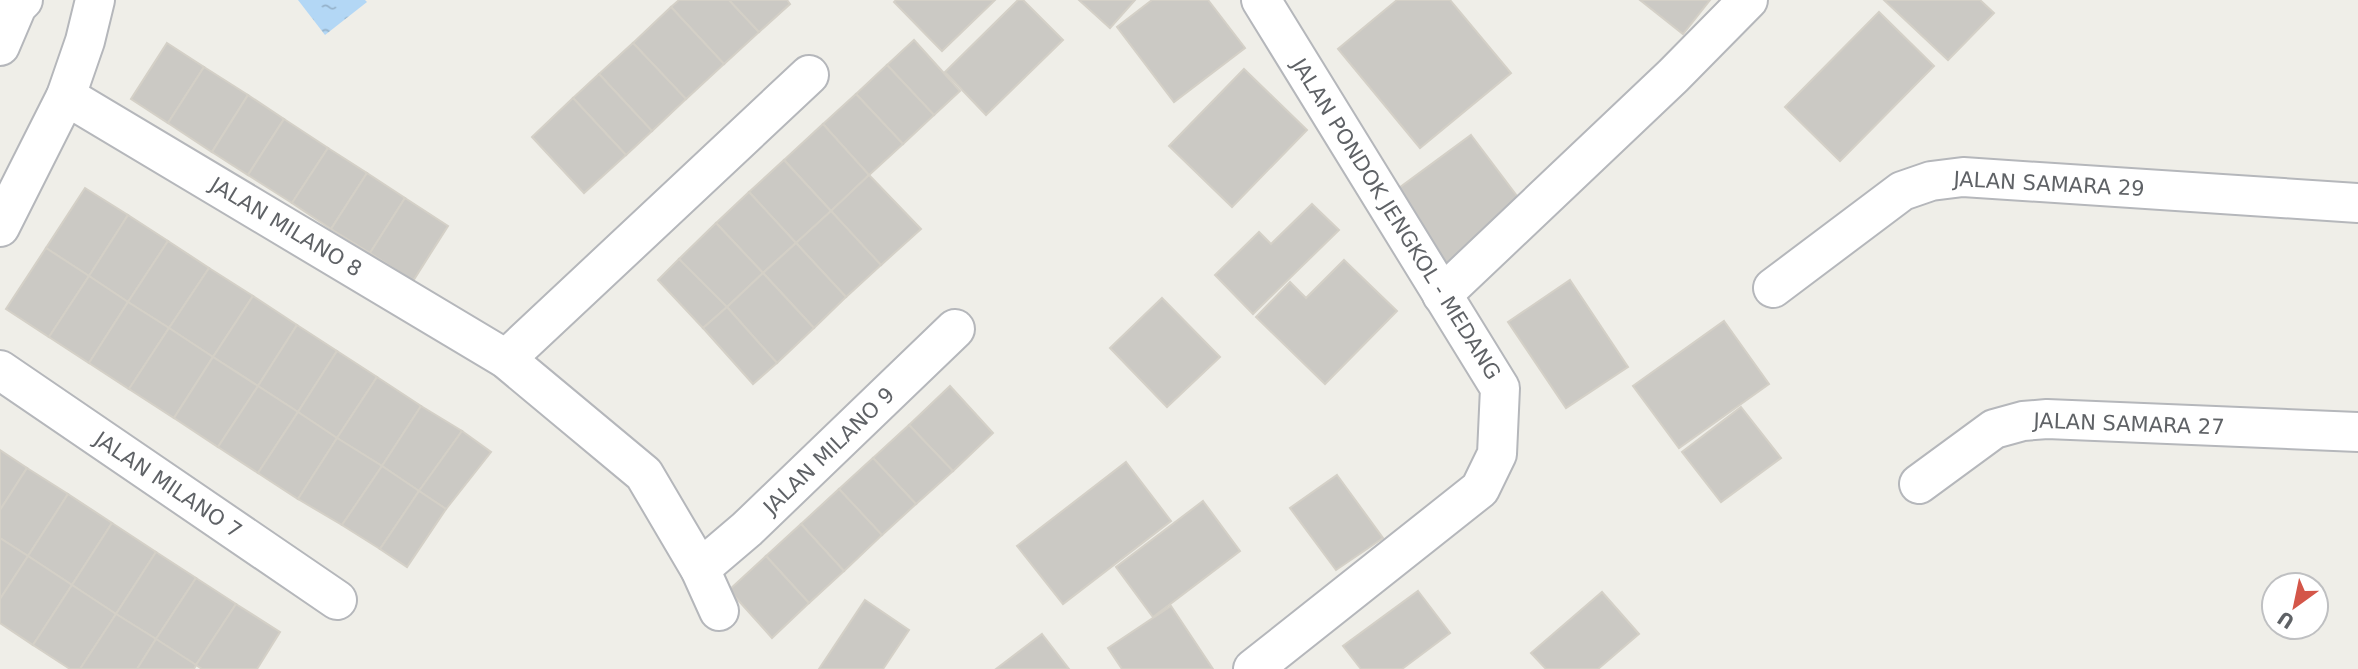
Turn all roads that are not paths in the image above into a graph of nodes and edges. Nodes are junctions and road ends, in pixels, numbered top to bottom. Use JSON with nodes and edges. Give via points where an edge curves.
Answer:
{"nodes":[{"id":1,"x":95,"y":0,"type":"edge"},
{"id":2,"x":1261,"y":0,"type":"edge"},
{"id":3,"x":1748,"y":0,"type":"edge"},
{"id":4,"x":16,"y":2,"type":"edge"},
{"id":5,"x":0,"y":46,"type":"edge"},
{"id":6,"x":809,"y":75,"type":"dead end"},
{"id":7,"x":66,"y":96,"type":"junction"},
{"id":8,"x":2358,"y":203,"type":"edge"},
{"id":9,"x":0,"y":227,"type":"edge"},
{"id":10,"x":1773,"y":288,"type":"dead end"},
{"id":11,"x":1442,"y":295,"type":"junction"},
{"id":12,"x":955,"y":329,"type":"dead end"},
{"id":13,"x":506,"y":359,"type":"junction"},
{"id":14,"x":0,"y":370,"type":"edge"},
{"id":15,"x":2358,"y":432,"type":"edge"},
{"id":16,"x":1919,"y":484,"type":"dead end"},
{"id":17,"x":700,"y":569,"type":"junction"},
{"id":18,"x":337,"y":600,"type":"dead end"},
{"id":19,"x":719,"y":611,"type":"dead end"},
{"id":20,"x":1261,"y":667,"type":"edge"}],
"edges":[{"from":1,"to":7,"type":"street"},
{"from":2,"to":11,"type":"street","name":"JALAN PONDOK JENGKOL - MEDANG"},
{"from":3,"to":11,"type":"street"},
{"from":4,"to":5,"type":"street"},
{"from":6,"to":13,"type":"street"},
{"from":7,"to":9,"type":"street"},
{"from":7,"to":13,"type":"street","name":"JALAN MILANO 8"},
{"from":8,"to":10,"type":"street","name":"JALAN SAMARA 29","via":[[1963,177],[1931,180],[1902,191]]},
{"from":11,"to":20,"type":"street","name":"JALAN PONDOK JENGKOL - MEDANG","via":[[1500,388],[1497,454],[1480,489]]},
{"from":12,"to":17,"type":"street","name":"JALAN MILANO 9"},
{"from":13,"to":17,"type":"street","name":"JALAN MILANO 8","via":[[644,474]]},
{"from":14,"to":18,"type":"street","name":"JALAN MILANO 7"},
{"from":15,"to":16,"type":"street","name":"JALAN SAMARA 27","via":[[2023,421],[1994,429]]},
{"from":17,"to":19,"type":"street","name":"JALAN MILANO 8"}]}
